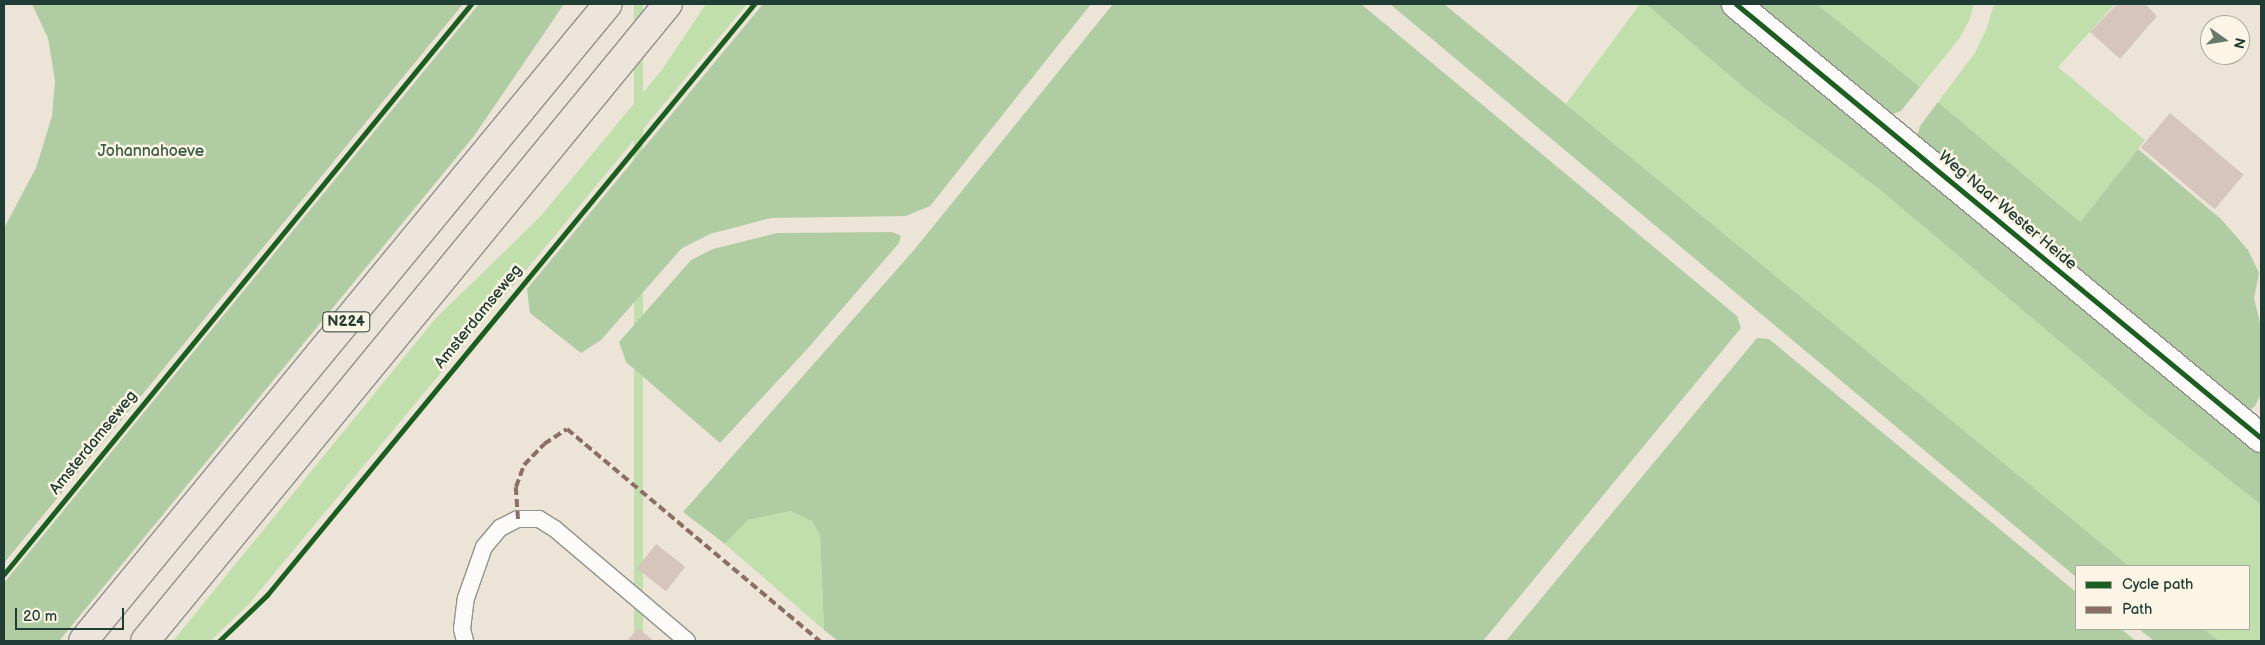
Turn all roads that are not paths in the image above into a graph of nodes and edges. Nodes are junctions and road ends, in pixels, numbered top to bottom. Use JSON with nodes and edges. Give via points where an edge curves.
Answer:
{"nodes":[{"id":1,"x":608,"y":4,"type":"edge"},
{"id":2,"x":668,"y":4,"type":"edge"},
{"id":3,"x":1736,"y":4,"type":"edge"},
{"id":4,"x":2261,"y":438,"type":"edge"},
{"id":5,"x":84,"y":641,"type":"edge"},
{"id":6,"x":145,"y":641,"type":"edge"},
{"id":7,"x":465,"y":641,"type":"edge"},
{"id":8,"x":688,"y":641,"type":"edge"}],
"edges":[{"from":1,"to":5,"type":"main road","number":"N224"},
{"from":2,"to":6,"type":"main road","number":"N224"},
{"from":3,"to":4,"type":"street","name":"Weg Naar Wester Heide"},
{"from":7,"to":8,"type":"lane","via":[[462,628],[466,598],[484,547],[500,528],[518,519],[539,519]]}]}
